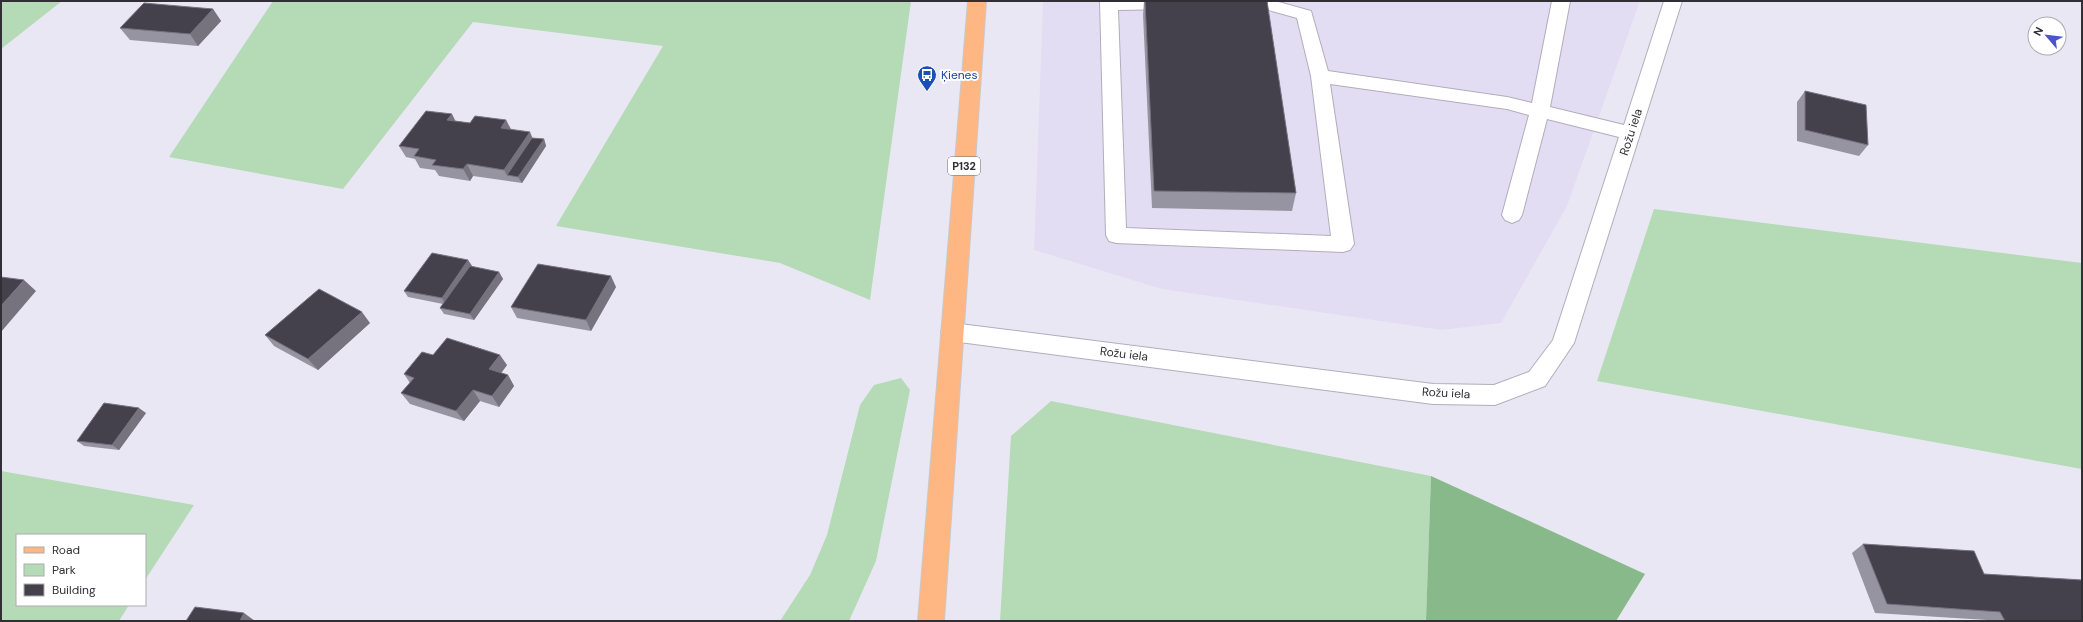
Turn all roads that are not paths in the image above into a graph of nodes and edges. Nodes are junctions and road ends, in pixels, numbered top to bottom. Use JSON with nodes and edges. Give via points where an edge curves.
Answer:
{"nodes":[{"id":1,"x":977,"y":1,"type":"edge"},
{"id":2,"x":1561,"y":1,"type":"edge"},
{"id":3,"x":1673,"y":1,"type":"edge"},
{"id":4,"x":1109,"y":3,"type":"edge"},
{"id":5,"x":1188,"y":3,"type":"edge"},
{"id":6,"x":1220,"y":3,"type":"edge"},
{"id":7,"x":1320,"y":76,"type":"junction"},
{"id":8,"x":1540,"y":111,"type":"junction"},
{"id":9,"x":1630,"y":133,"type":"junction"},
{"id":10,"x":1512,"y":215,"type":"dead end"},
{"id":11,"x":952,"y":332,"type":"junction"},
{"id":12,"x":931,"y":621,"type":"edge"}],
"edges":[{"from":1,"to":11,"type":"main road","number":"P132"},
{"from":2,"to":8,"type":"street"},
{"from":3,"to":9,"type":"street","name":"Rožu iela"},
{"from":4,"to":5,"type":"street"},
{"from":4,"to":7,"type":"street","via":[[1116,235],[1343,244]]},
{"from":6,"to":7,"type":"street","via":[[1259,2],[1305,15]]},
{"from":7,"to":8,"type":"street","via":[[1507,103]]},
{"from":8,"to":9,"type":"street"},
{"from":8,"to":10,"type":"street"},
{"from":9,"to":11,"type":"street","name":"Rožu iela","via":[[1563,343],[1537,379],[1495,395],[1433,394]]},
{"from":11,"to":12,"type":"main road","number":"P132"}]}
